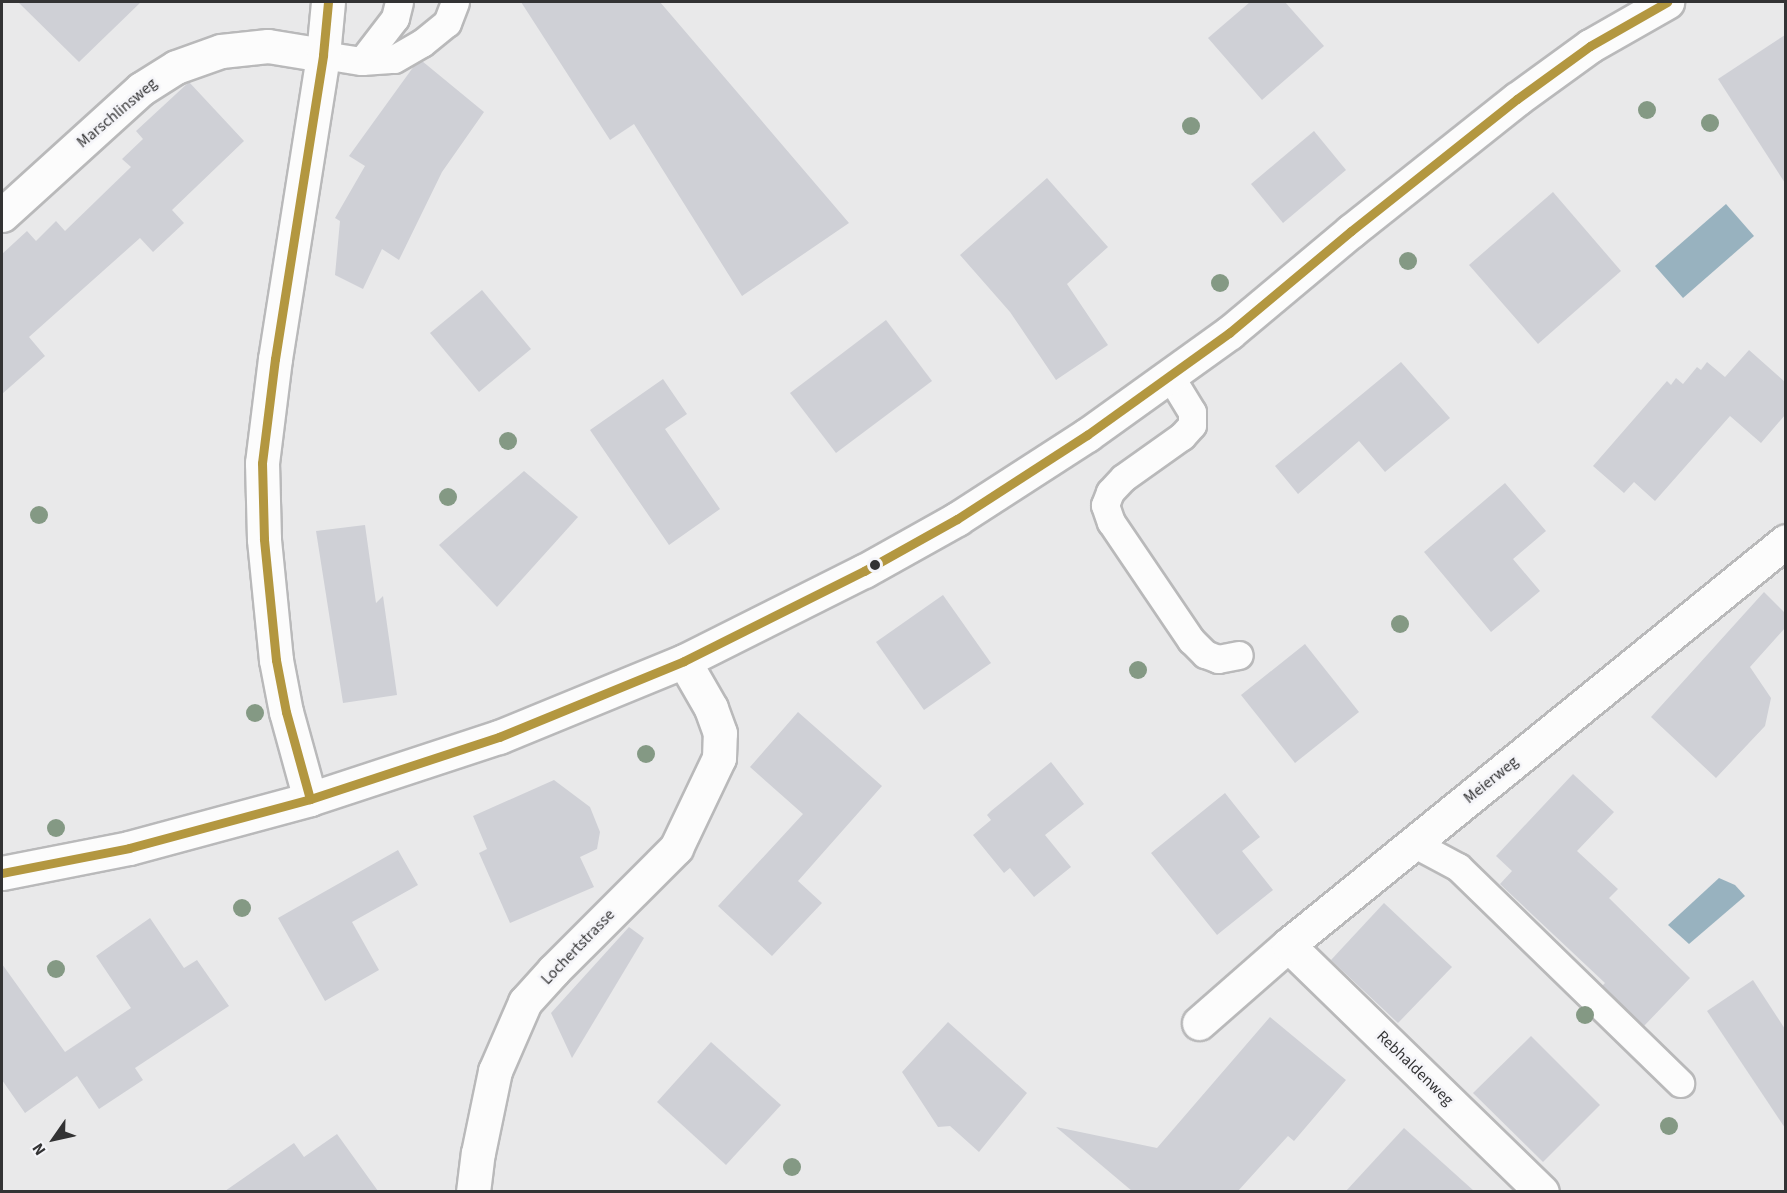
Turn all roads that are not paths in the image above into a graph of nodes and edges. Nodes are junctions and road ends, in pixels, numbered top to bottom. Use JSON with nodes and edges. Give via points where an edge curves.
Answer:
{"nodes":[{"id":1,"x":328,"y":2,"type":"edge"},
{"id":2,"x":399,"y":2,"type":"edge"},
{"id":3,"x":473,"y":2,"type":"edge"},
{"id":4,"x":1667,"y":2,"type":"edge"},
{"id":5,"x":451,"y":12,"type":"edge"},
{"id":6,"x":323,"y":55,"type":"junction"},
{"id":7,"x":362,"y":61,"type":"junction"},
{"id":8,"x":2,"y":215,"type":"edge"},
{"id":9,"x":1170,"y":376,"type":"junction"},
{"id":10,"x":1785,"y":541,"type":"edge"},
{"id":11,"x":1239,"y":655,"type":"dead end"},
{"id":12,"x":684,"y":661,"type":"junction"},
{"id":13,"x":310,"y":799,"type":"junction"},
{"id":14,"x":1413,"y":843,"type":"junction"},
{"id":15,"x":2,"y":873,"type":"edge"},
{"id":16,"x":1288,"y":945,"type":"junction"},
{"id":17,"x":1199,"y":1023,"type":"dead end"},
{"id":18,"x":1680,"y":1083,"type":"dead end"},
{"id":19,"x":473,"y":1191,"type":"edge"},
{"id":20,"x":1542,"y":1191,"type":"edge"}],
"edges":[{"from":1,"to":6,"type":"street"},
{"from":2,"to":7,"type":"lane","via":[[395,18]]},
{"from":3,"to":5,"type":"lane"},
{"from":4,"to":9,"type":"street","via":[[1590,46],[1518,99],[1229,333]]},
{"from":5,"to":7,"type":"lane","via":[[422,43],[394,59]]},
{"from":6,"to":7,"type":"lane"},
{"from":6,"to":8,"type":"street","name":"Marschlinsweg","via":[[268,46],[221,51],[176,67],[141,89]]},
{"from":6,"to":13,"type":"street","via":[[262,462],[264,548],[275,650],[286,712]]},
{"from":9,"to":11,"type":"lane","via":[[1192,412],[1192,425],[1123,478],[1110,492],[1105,505],[1111,522],[1191,640],[1205,654],[1218,659]]},
{"from":9,"to":12,"type":"street","via":[[957,519],[864,571]]},
{"from":10,"to":14,"type":"street","name":"Meierweg"},
{"from":12,"to":13,"type":"street","via":[[499,737]]},
{"from":12,"to":19,"type":"street","name":"Lochertstrasse","via":[[711,708],[720,733],[719,758],[676,848],[525,1002],[495,1071]]},
{"from":13,"to":15,"type":"street","via":[[129,848]]},
{"from":14,"to":16,"type":"street","name":"Meierweg"},
{"from":14,"to":18,"type":"lane","via":[[1458,867]]},
{"from":16,"to":17,"type":"street","name":"Meierweg"},
{"from":16,"to":20,"type":"street","name":"Rebhaldenweg"}]}
